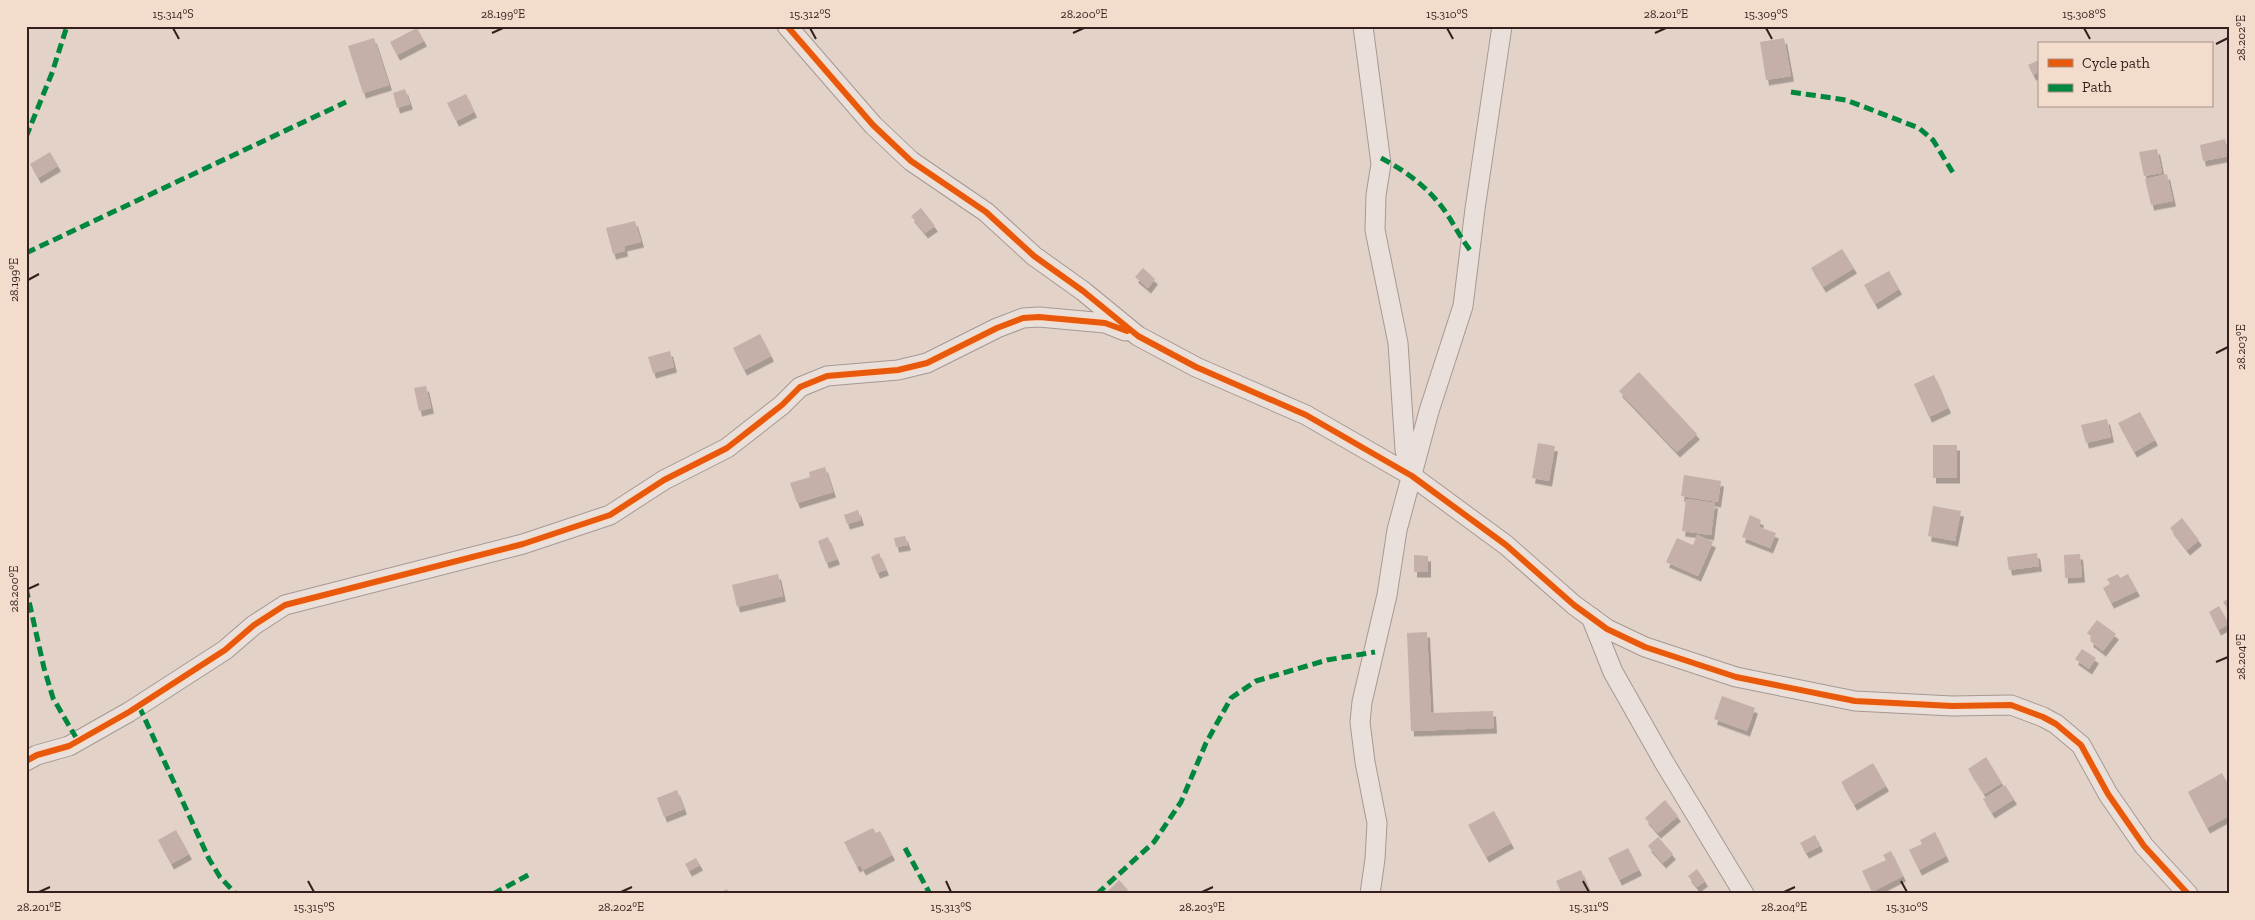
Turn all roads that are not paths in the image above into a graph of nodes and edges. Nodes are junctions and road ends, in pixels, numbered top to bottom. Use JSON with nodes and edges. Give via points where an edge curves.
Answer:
{"nodes":[{"id":1,"x":787,"y":26,"type":"edge"},
{"id":2,"x":1363,"y":26,"type":"edge"},
{"id":3,"x":1502,"y":26,"type":"edge"},
{"id":4,"x":1138,"y":336,"type":"junction"},
{"id":5,"x":1412,"y":476,"type":"junction"},
{"id":6,"x":1591,"y":617,"type":"junction"},
{"id":7,"x":26,"y":761,"type":"edge"},
{"id":8,"x":1370,"y":894,"type":"edge"},
{"id":9,"x":1744,"y":894,"type":"edge"},
{"id":10,"x":2188,"y":894,"type":"edge"}],
"edges":[{"from":1,"to":4,"type":"street","via":[[873,125],[911,161],[986,212],[1034,256]]},
{"from":2,"to":5,"type":"street","via":[[1381,164],[1375,230],[1398,343],[1405,450]]},
{"from":3,"to":5,"type":"street","via":[[1464,306],[1429,411]]},
{"from":4,"to":5,"type":"street","via":[[1196,367],[1306,415]]},
{"from":4,"to":7,"type":"street","via":[[1105,324],[1023,318],[927,363],[898,370],[827,376],[800,387],[727,448],[664,480],[610,515],[523,544],[285,605],[254,625],[225,650],[129,712],[69,746]]},
{"from":5,"to":6,"type":"street","via":[[1506,545]]},
{"from":5,"to":8,"type":"street","via":[[1397,530],[1387,595],[1362,702],[1360,722],[1376,823]]},
{"from":6,"to":9,"type":"street","via":[[1613,672]]},
{"from":6,"to":10,"type":"street","via":[[1645,648],[1736,677],[1855,701],[1952,706],[2011,705],[2056,724],[2081,745],[2108,794],[2144,846]]}]}
